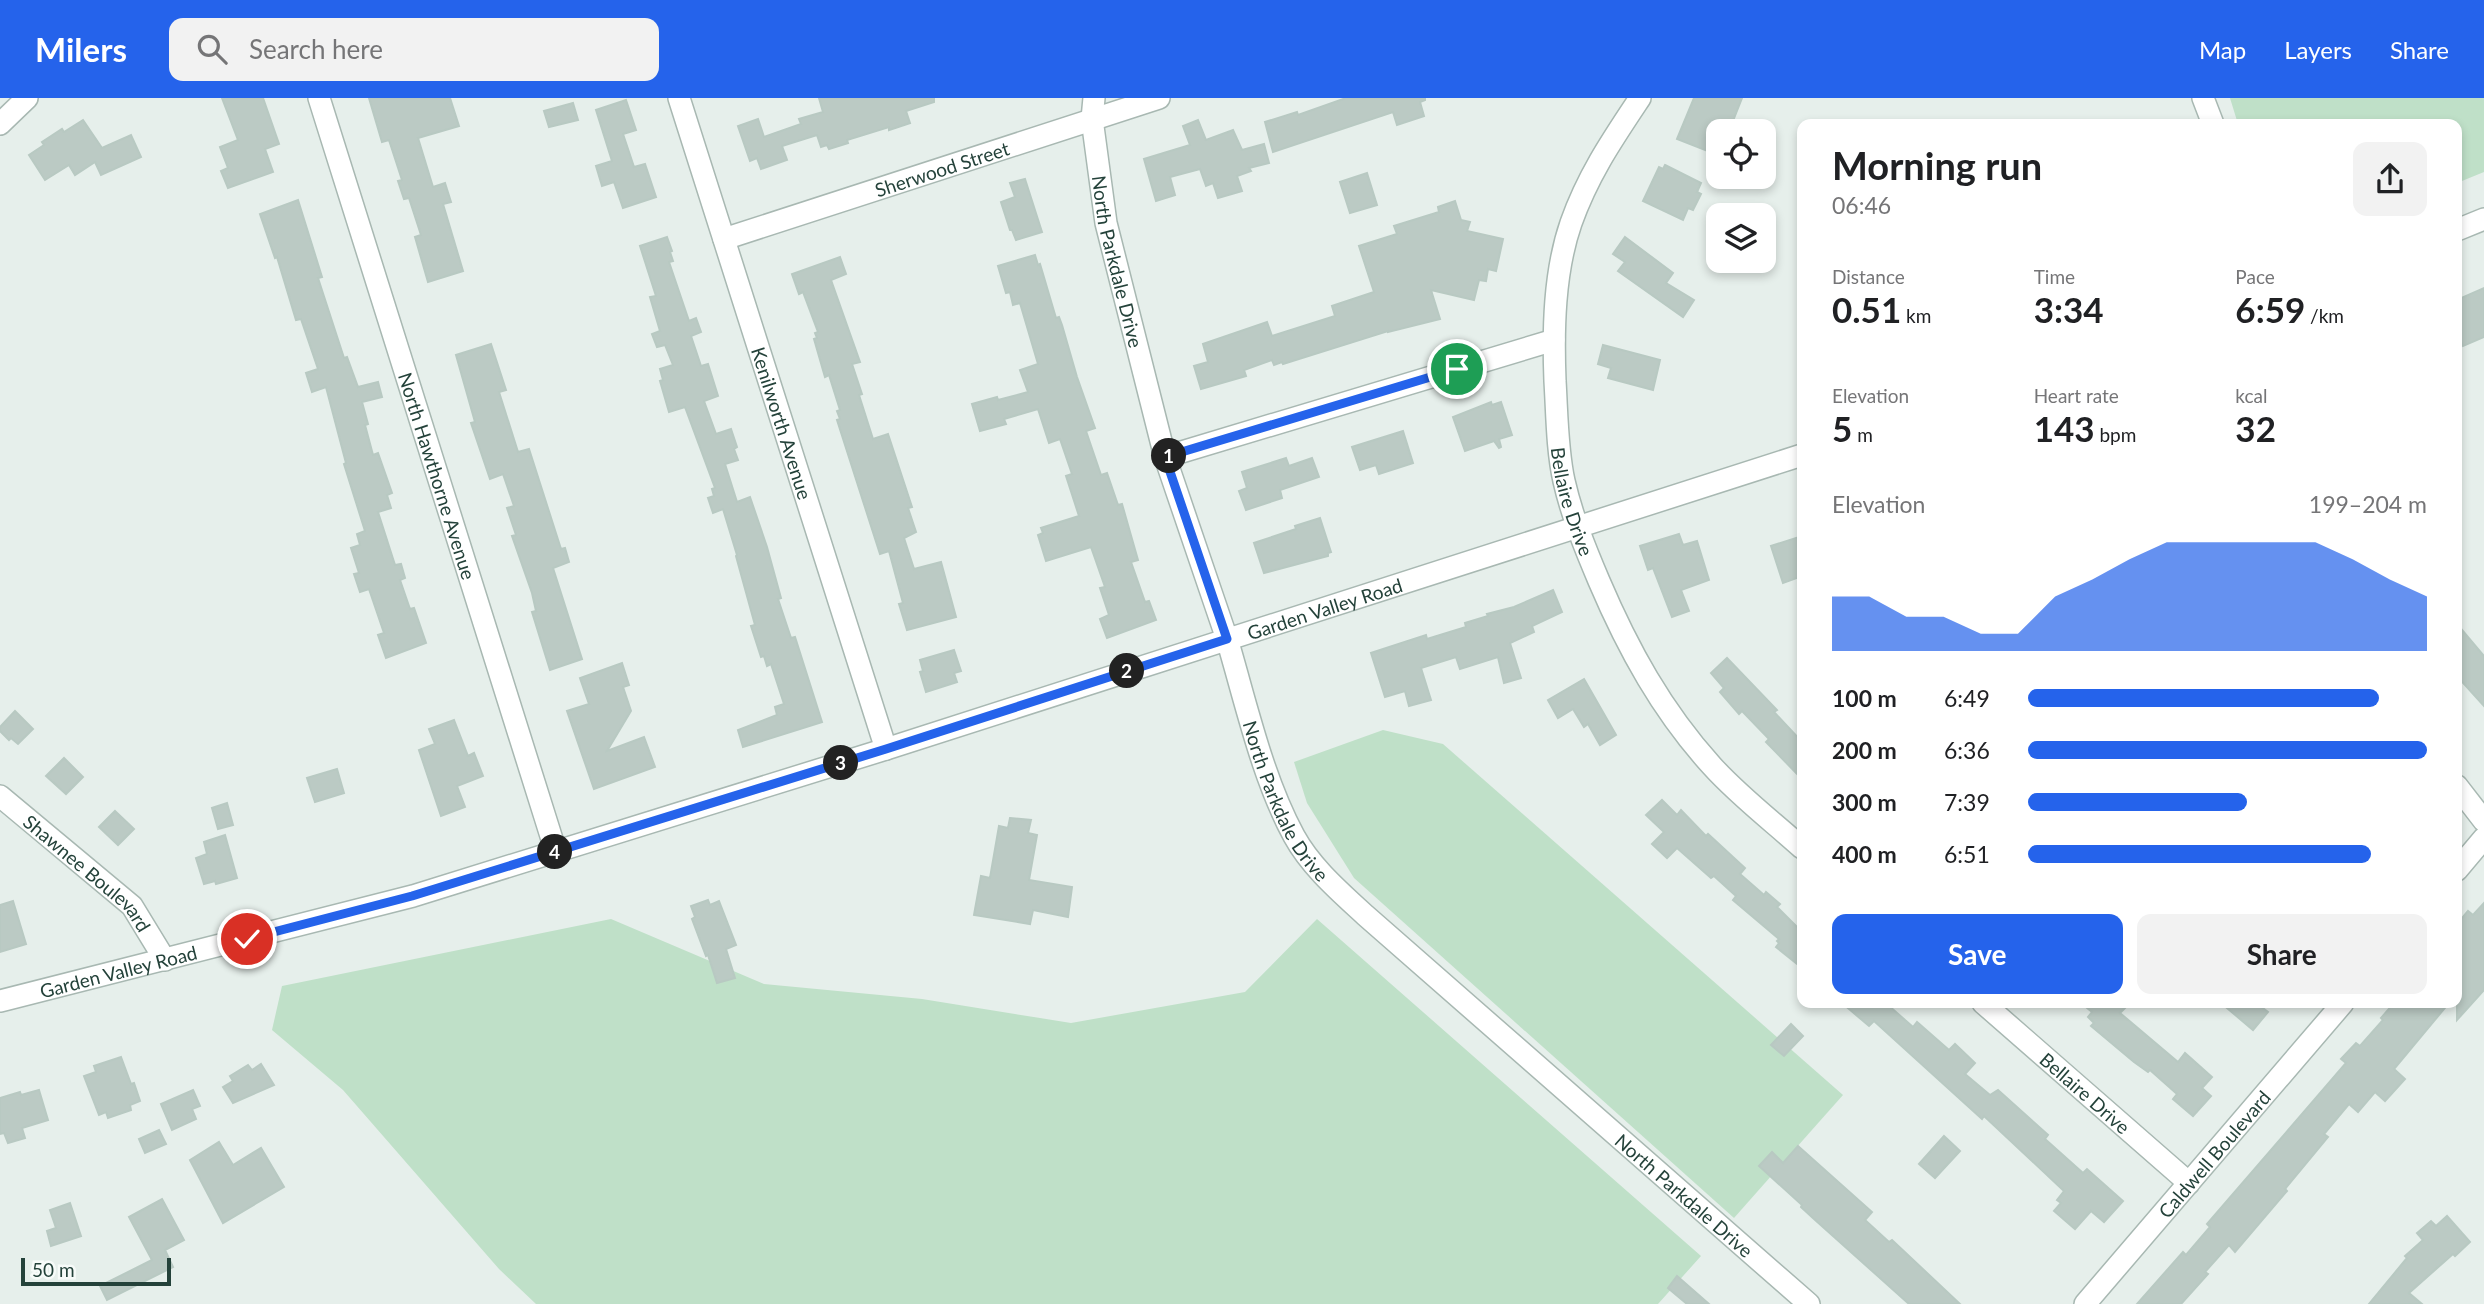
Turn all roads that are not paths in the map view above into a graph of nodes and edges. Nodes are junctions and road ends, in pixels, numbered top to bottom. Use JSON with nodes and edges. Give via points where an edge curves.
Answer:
{"nodes":[{"id":1,"x":27,"y":98,"type":"edge"},
{"id":2,"x":319,"y":98,"type":"edge"},
{"id":3,"x":680,"y":98,"type":"edge"},
{"id":4,"x":1159,"y":98,"type":"edge"},
{"id":5,"x":1640,"y":98,"type":"edge"},
{"id":6,"x":2203,"y":98,"type":"edge"},
{"id":7,"x":1093,"y":109,"type":"edge"},
{"id":8,"x":2211,"y":119,"type":"edge"},
{"id":9,"x":0,"y":124,"type":"edge"},
{"id":10,"x":2484,"y":219,"type":"edge"},
{"id":11,"x":2462,"y":228,"type":"edge"},
{"id":12,"x":724,"y":239,"type":"junction"},
{"id":13,"x":1554,"y":340,"type":"junction"},
{"id":14,"x":1165,"y":457,"type":"junction"},
{"id":15,"x":1797,"y":457,"type":"edge"},
{"id":16,"x":1577,"y":528,"type":"junction"},
{"id":17,"x":1227,"y":639,"type":"junction"},
{"id":18,"x":886,"y":749,"type":"junction"},
{"id":19,"x":2462,"y":792,"type":"edge"},
{"id":20,"x":0,"y":796,"type":"edge"},
{"id":21,"x":2484,"y":821,"type":"edge"},
{"id":22,"x":2484,"y":838,"type":"edge"},
{"id":23,"x":1797,"y":844,"type":"edge"},
{"id":24,"x":556,"y":852,"type":"junction"},
{"id":25,"x":2462,"y":864,"type":"edge"},
{"id":26,"x":165,"y":960,"type":"junction"},
{"id":27,"x":0,"y":1001,"type":"edge"},
{"id":28,"x":1989,"y":1008,"type":"edge"},
{"id":29,"x":2339,"y":1008,"type":"edge"},
{"id":30,"x":2189,"y":1183,"type":"junction"},
{"id":31,"x":1809,"y":1304,"type":"edge"},
{"id":32,"x":2084,"y":1304,"type":"edge"}],
"edges":[{"from":1,"to":9,"type":"street"},
{"from":2,"to":24,"type":"street","name":"North Hawthorne Avenue"},
{"from":3,"to":12,"type":"street","name":"Kenilworth Avenue"},
{"from":4,"to":7,"type":"street","name":"Sherwood Street"},
{"from":5,"to":13,"type":"street","name":"Bellaire Drive","via":[[1590,176],[1570,225]]},
{"from":6,"to":8,"type":"street"},
{"from":7,"to":12,"type":"street","name":"Sherwood Street"},
{"from":7,"to":14,"type":"street","name":"North Parkdale Drive","via":[[1105,223]]},
{"from":10,"to":11,"type":"street"},
{"from":12,"to":18,"type":"street","name":"Kenilworth Avenue"},
{"from":13,"to":14,"type":"street"},
{"from":13,"to":16,"type":"street","name":"Bellaire Drive","via":[[1563,478]]},
{"from":14,"to":17,"type":"street","name":"North Parkdale Drive"},
{"from":15,"to":16,"type":"street","name":"Garden Valley Road"},
{"from":16,"to":17,"type":"street","name":"Garden Valley Road"},
{"from":16,"to":23,"type":"street","name":"Bellaire Drive","via":[[1620,631],[1647,680],[1712,766]]},
{"from":17,"to":18,"type":"street","name":"Garden Valley Road"},
{"from":17,"to":31,"type":"street","name":"North Parkdale Drive","via":[[1270,780],[1294,837],[1309,859],[1365,915]]},
{"from":18,"to":24,"type":"street","name":"Garden Valley Road"},
{"from":19,"to":21,"type":"street"},
{"from":20,"to":26,"type":"street","name":"Shawnee Boulevard","via":[[132,906]]},
{"from":22,"to":25,"type":"street"},
{"from":24,"to":26,"type":"street","name":"Garden Valley Road","via":[[412,896]]},
{"from":26,"to":27,"type":"street","name":"Garden Valley Road"},
{"from":28,"to":30,"type":"street","name":"Bellaire Drive"},
{"from":29,"to":30,"type":"street","name":"Caldwell Boulevard"},
{"from":30,"to":32,"type":"street","name":"Caldwell Boulevard"}]}
